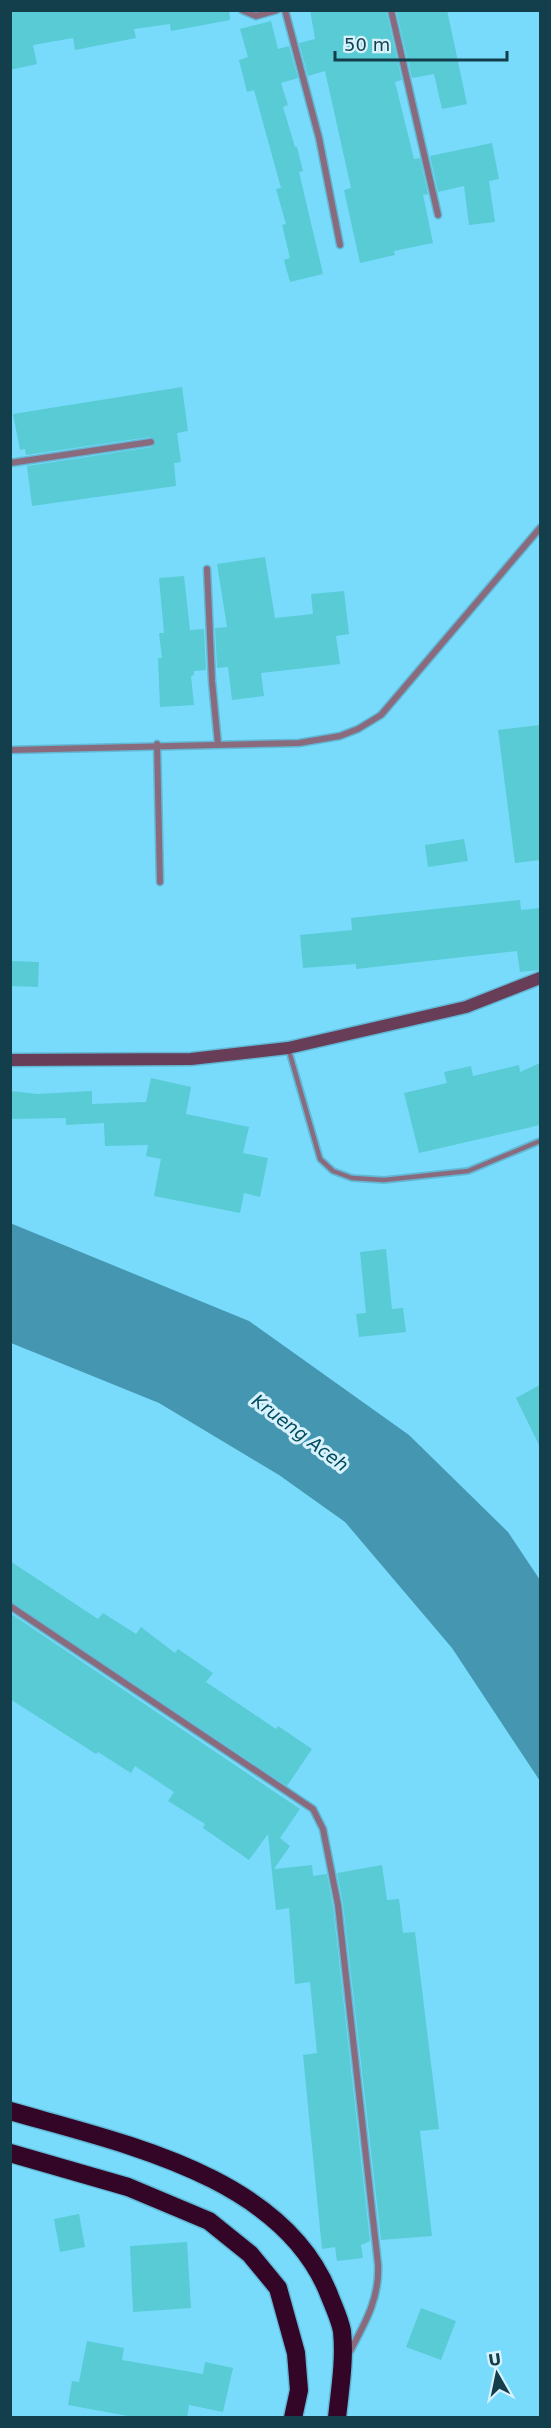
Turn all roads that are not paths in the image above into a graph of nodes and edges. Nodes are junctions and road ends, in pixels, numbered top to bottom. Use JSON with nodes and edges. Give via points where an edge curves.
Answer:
{"nodes":[{"id":1,"x":242,"y":10,"type":"edge"},
{"id":2,"x":278,"y":10,"type":"edge"},
{"id":3,"x":285,"y":10,"type":"edge"},
{"id":4,"x":391,"y":10,"type":"edge"},
{"id":5,"x":438,"y":215,"type":"dead end"},
{"id":6,"x":340,"y":245,"type":"dead end"},
{"id":7,"x":151,"y":442,"type":"dead end"},
{"id":8,"x":10,"y":463,"type":"edge"},
{"id":9,"x":540,"y":528,"type":"edge"},
{"id":10,"x":207,"y":569,"type":"dead end"},
{"id":11,"x":157,"y":744,"type":"junction"},
{"id":12,"x":219,"y":744,"type":"junction"},
{"id":13,"x":10,"y":750,"type":"edge"},
{"id":14,"x":160,"y":882,"type":"dead end"},
{"id":15,"x":540,"y":978,"type":"edge"},
{"id":16,"x":288,"y":1048,"type":"junction"},
{"id":17,"x":10,"y":1060,"type":"edge"},
{"id":18,"x":540,"y":1140,"type":"edge"},
{"id":19,"x":10,"y":1606,"type":"edge"},
{"id":20,"x":10,"y":2111,"type":"edge"},
{"id":21,"x":10,"y":2153,"type":"edge"},
{"id":22,"x":343,"y":2365,"type":"junction"},
{"id":23,"x":293,"y":2418,"type":"edge"},
{"id":24,"x":337,"y":2418,"type":"edge"}],
"edges":[{"from":1,"to":2,"type":"street","via":[[256,16]]},
{"from":3,"to":6,"type":"street","via":[[319,138]]},
{"from":4,"to":5,"type":"street"},
{"from":7,"to":8,"type":"street"},
{"from":9,"to":12,"type":"street","via":[[381,715],[340,736],[299,743]]},
{"from":10,"to":12,"type":"street"},
{"from":11,"to":12,"type":"street"},
{"from":11,"to":13,"type":"street"},
{"from":11,"to":14,"type":"street"},
{"from":15,"to":16,"type":"street","via":[[466,1006]]},
{"from":16,"to":17,"type":"street","via":[[191,1059]]},
{"from":16,"to":18,"type":"lane","via":[[320,1159],[333,1171],[384,1180],[468,1171]]},
{"from":19,"to":22,"type":"street","via":[[313,1809],[318,1817],[338,1905],[379,2282],[373,2307]]},
{"from":20,"to":22,"type":"highway","via":[[130,2146],[222,2182],[292,2233],[323,2278],[342,2329]]},
{"from":21,"to":23,"type":"highway","via":[[128,2187],[209,2221],[250,2254],[278,2288],[297,2353],[299,2390]]},
{"from":22,"to":24,"type":"highway"}]}
